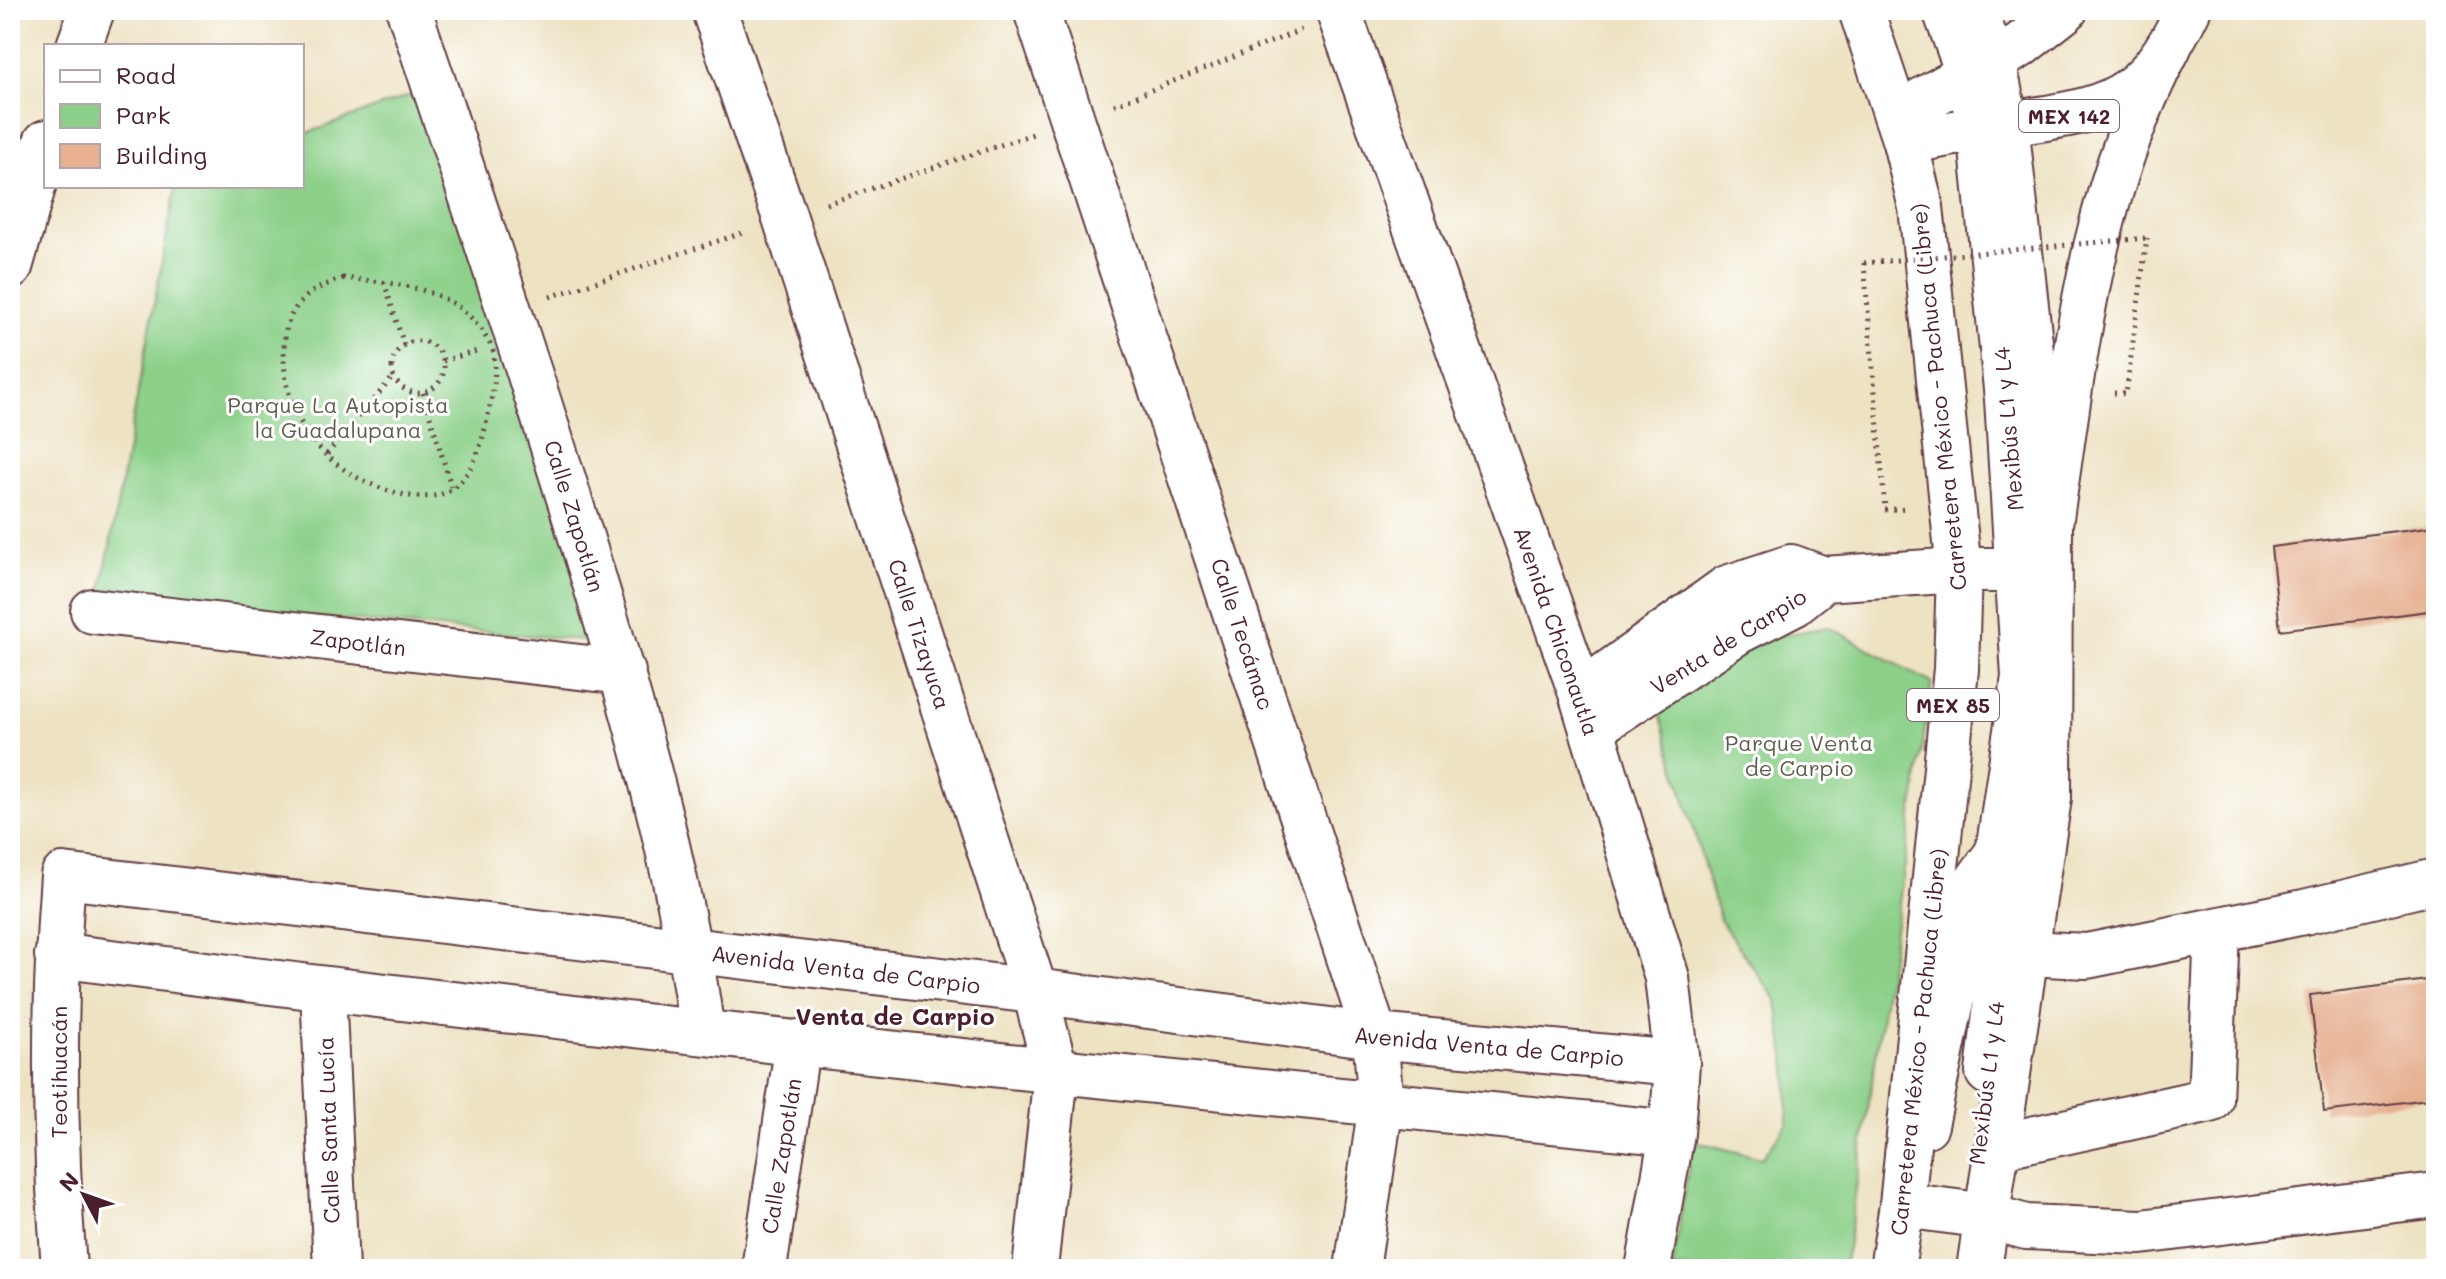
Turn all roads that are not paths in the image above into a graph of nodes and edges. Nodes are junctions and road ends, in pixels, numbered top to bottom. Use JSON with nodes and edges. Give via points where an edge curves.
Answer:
{"nodes":[{"id":1,"x":92,"y":10,"type":"edge"},
{"id":2,"x":409,"y":10,"type":"edge"},
{"id":3,"x":714,"y":10,"type":"edge"},
{"id":4,"x":1036,"y":10,"type":"edge"},
{"id":5,"x":1861,"y":10,"type":"edge"},
{"id":6,"x":1945,"y":10,"type":"edge"},
{"id":7,"x":1974,"y":10,"type":"edge"},
{"id":8,"x":2065,"y":10,"type":"edge"},
{"id":9,"x":1339,"y":13,"type":"edge"},
{"id":10,"x":2178,"y":28,"type":"edge"},
{"id":11,"x":80,"y":44,"type":"edge"},
{"id":12,"x":1980,"y":66,"type":"junction"},
{"id":13,"x":1993,"y":126,"type":"junction"},
{"id":14,"x":1900,"y":128,"type":"junction"},
{"id":15,"x":44,"y":149,"type":"edge"},
{"id":16,"x":10,"y":267,"type":"edge"},
{"id":17,"x":2050,"y":524,"type":"junction"},
{"id":18,"x":1959,"y":570,"type":"junction"},
{"id":19,"x":2034,"y":571,"type":"junction"},
{"id":20,"x":93,"y":611,"type":"dead end"},
{"id":21,"x":623,"y":672,"type":"junction"},
{"id":22,"x":1586,"y":710,"type":"junction"},
{"id":23,"x":1998,"y":852,"type":"junction"},
{"id":24,"x":63,"y":876,"type":"joint"},
{"id":25,"x":2436,"y":881,"type":"edge"},
{"id":26,"x":2217,"y":930,"type":"junction"},
{"id":27,"x":691,"y":951,"type":"junction"},
{"id":28,"x":2025,"y":953,"type":"junction"},
{"id":29,"x":57,"y":955,"type":"junction"},
{"id":30,"x":323,"y":990,"type":"junction"},
{"id":31,"x":1035,"y":991,"type":"junction"},
{"id":32,"x":702,"y":1032,"type":"junction"},
{"id":33,"x":1375,"y":1036,"type":"junction"},
{"id":34,"x":798,"y":1042,"type":"junction"},
{"id":35,"x":1677,"y":1063,"type":"junction"},
{"id":36,"x":1056,"y":1073,"type":"junction"},
{"id":37,"x":1381,"y":1104,"type":"junction"},
{"id":38,"x":1672,"y":1133,"type":"junction"},
{"id":39,"x":2000,"y":1146,"type":"junction"},
{"id":40,"x":2436,"y":1195,"type":"edge"},
{"id":41,"x":1906,"y":1205,"type":"junction"},
{"id":42,"x":1979,"y":1215,"type":"junction"},
{"id":43,"x":64,"y":1269,"type":"edge"},
{"id":44,"x":336,"y":1269,"type":"edge"},
{"id":45,"x":764,"y":1269,"type":"edge"},
{"id":46,"x":1035,"y":1269,"type":"edge"},
{"id":47,"x":1357,"y":1269,"type":"edge"},
{"id":48,"x":1648,"y":1269,"type":"edge"},
{"id":49,"x":1892,"y":1269,"type":"edge"},
{"id":50,"x":1901,"y":1269,"type":"edge"},
{"id":51,"x":1962,"y":1269,"type":"edge"},
{"id":52,"x":1979,"y":1269,"type":"edge"}],
"edges":[{"from":1,"to":11,"type":"main road"},
{"from":2,"to":21,"type":"main road","name":"Calle Zapotlán"},
{"from":3,"to":31,"type":"main road","name":"Calle Tizayuca"},
{"from":4,"to":33,"type":"main road","name":"Calle Tecámac"},
{"from":5,"to":14,"type":"main road","name":"Carretera México - Pachuca (Libre)","number":"MEX 85"},
{"from":6,"to":12,"type":"main road","name":"Mexibús L1 y L4"},
{"from":7,"to":12,"type":"main road"},
{"from":8,"to":12,"type":"main road","via":[[2019,46]]},
{"from":9,"to":22,"type":"main road","name":"Avenida Chiconautla"},
{"from":10,"to":13,"type":"main road","number":"MEX 142","via":[[2134,87],[2097,109]]},
{"from":10,"to":17,"type":"main road","via":[[2125,142],[2096,234]]},
{"from":12,"to":13,"type":"main road","name":"Mexibús L1 y L4"},
{"from":12,"to":14,"type":"main road"},
{"from":13,"to":14,"type":"main road","number":"MEX 142"},
{"from":13,"to":17,"type":"main road"},
{"from":13,"to":19,"type":"main road","name":"Mexibús L1 y L4"},
{"from":14,"to":18,"type":"main road","name":"Carretera México - Pachuca (Libre)","number":"MEX 85","via":[[1921,207]]},
{"from":15,"to":16,"type":"main road"},
{"from":17,"to":19,"type":"main road"},
{"from":18,"to":19,"type":"main road","name":"Venta de Carpio"},
{"from":18,"to":22,"type":"main road","name":"Venta de Carpio","via":[[1824,579],[1791,567],[1727,588]]},
{"from":18,"to":41,"type":"main road","name":"Carretera México - Pachuca (Libre)","number":"MEX 85","via":[[1956,669]]},
{"from":19,"to":23,"type":"main road","name":"Mexibús L1 y L4"},
{"from":19,"to":28,"type":"main road","via":[[2049,798]]},
{"from":20,"to":21,"type":"main road","name":"Zapotlán"},
{"from":21,"to":27,"type":"main road","name":"Calle Zapotlán"},
{"from":22,"to":35,"type":"main road","name":"Avenida Chiconautla","via":[[1667,978]]},
{"from":23,"to":41,"type":"main road","name":"Mexibús L1 y L4","via":[[1977,881]]},
{"from":23,"to":42,"type":"main road","name":"Mexibús L1 y L4","via":[[2011,880]]},
{"from":24,"to":27,"type":"main road","name":"Avenida Venta de Carpio"},
{"from":24,"to":29,"type":"main road","name":"Teotihuacán"},
{"from":25,"to":26,"type":"main road"},
{"from":26,"to":28,"type":"main road","via":[[2087,956]]},
{"from":26,"to":39,"type":"main road","via":[[2210,1100]]},
{"from":27,"to":31,"type":"main road","name":"Avenida Venta de Carpio"},
{"from":27,"to":32,"type":"main road","name":"Calle Zapotlán"},
{"from":28,"to":39,"type":"main road"},
{"from":29,"to":30,"type":"main road"},
{"from":29,"to":43,"type":"main road","name":"Teotihuacán","via":[[58,1192]]},
{"from":30,"to":32,"type":"main road"},
{"from":30,"to":44,"type":"main road","name":"Calle Santa Lucía"},
{"from":31,"to":33,"type":"main road","name":"Avenida Venta de Carpio"},
{"from":31,"to":36,"type":"main road","name":"Calle Tizayuca"},
{"from":32,"to":34,"type":"main road"},
{"from":33,"to":35,"type":"main road","name":"Avenida Venta de Carpio"},
{"from":33,"to":37,"type":"main road","name":"Calle Tecámac"},
{"from":34,"to":36,"type":"main road"},
{"from":34,"to":45,"type":"main road","name":"Calle Zapotlán"},
{"from":35,"to":38,"type":"main road","name":"Avenida Chiconautla"},
{"from":36,"to":37,"type":"main road"},
{"from":36,"to":46,"type":"main road","name":"Calle Tizayuca"},
{"from":37,"to":38,"type":"main road"},
{"from":37,"to":47,"type":"main road","name":"Calle Tecámac"},
{"from":38,"to":48,"type":"main road","name":"Avenida Chiconautla"},
{"from":39,"to":42,"type":"main road"},
{"from":40,"to":42,"type":"main road","via":[[2141,1232],[2026,1227]]},
{"from":41,"to":42,"type":"main road"},
{"from":41,"to":49,"type":"main road","name":"Carretera México - Pachuca (Libre)","number":"MEX 85"},
{"from":41,"to":50,"type":"main road","name":"Mexibús L1 y L4"},
{"from":42,"to":51,"type":"main road","name":"Mexibús L1 y L4"},
{"from":42,"to":52,"type":"main road"}]}
